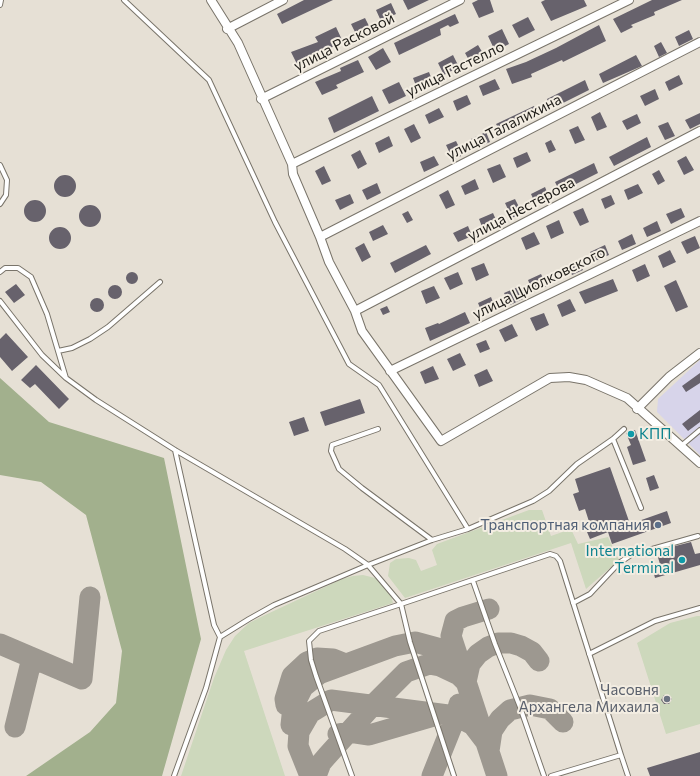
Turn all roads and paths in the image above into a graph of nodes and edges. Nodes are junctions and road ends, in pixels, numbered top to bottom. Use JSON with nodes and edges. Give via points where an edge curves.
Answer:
{"nodes":[{"id":1,"x":1,"y":0,"type":"edge"},
{"id":2,"x":124,"y":0,"type":"edge"},
{"id":3,"x":211,"y":0,"type":"edge"},
{"id":4,"x":283,"y":0,"type":"edge"},
{"id":5,"x":460,"y":0,"type":"edge"},
{"id":6,"x":630,"y":0,"type":"edge"},
{"id":7,"x":0,"y":5,"type":"edge"},
{"id":8,"x":227,"y":29,"type":"junction"},
{"id":9,"x":700,"y":42,"type":"edge"},
{"id":10,"x":261,"y":99,"type":"junction"},
{"id":11,"x":700,"y":132,"type":"edge"},
{"id":12,"x":292,"y":164,"type":"junction"},
{"id":13,"x":0,"y":165,"type":"edge"},
{"id":14,"x":0,"y":204,"type":"edge"},
{"id":15,"x":700,"y":221,"type":"edge"},
{"id":16,"x":320,"y":238,"type":"junction"},
{"id":17,"x":0,"y":272,"type":"edge"},
{"id":18,"x":160,"y":282,"type":"dead end"},
{"id":19,"x":0,"y":301,"type":"edge"},
{"id":20,"x":355,"y":312,"type":"junction"},
{"id":21,"x":58,"y":351,"type":"junction"},
{"id":22,"x":700,"y":353,"type":"edge"},
{"id":23,"x":390,"y":371,"type":"junction"},
{"id":24,"x":66,"y":378,"type":"junction"},
{"id":25,"x":637,"y":409,"type":"junction"},
{"id":26,"x":624,"y":428,"type":"dead end"},
{"id":27,"x":378,"y":429,"type":"dead end"},
{"id":28,"x":700,"y":430,"type":"edge"},
{"id":29,"x":613,"y":439,"type":"junction"},
{"id":30,"x":681,"y":446,"type":"junction"},
{"id":31,"x":175,"y":450,"type":"junction"},
{"id":32,"x":700,"y":463,"type":"edge"},
{"id":33,"x":641,"y":508,"type":"dead end"},
{"id":34,"x":468,"y":529,"type":"junction"},
{"id":35,"x":698,"y":536,"type":"dead end"},
{"id":36,"x":432,"y":540,"type":"junction"},
{"id":37,"x":368,"y":565,"type":"junction"},
{"id":38,"x":473,"y":581,"type":"junction"},
{"id":39,"x":573,"y":603,"type":"junction"},
{"id":40,"x":401,"y":604,"type":"junction"},
{"id":41,"x":700,"y":608,"type":"edge"},
{"id":42,"x":220,"y":637,"type":"junction"},
{"id":43,"x":589,"y":654,"type":"junction"},
{"id":44,"x":621,"y":755,"type":"junction"},
{"id":45,"x":174,"y":776,"type":"edge"},
{"id":46,"x":352,"y":776,"type":"edge"},
{"id":47,"x":454,"y":776,"type":"edge"},
{"id":48,"x":544,"y":776,"type":"edge"},
{"id":49,"x":551,"y":776,"type":"edge"},
{"id":50,"x":628,"y":776,"type":"edge"}],
"edges":[{"from":1,"to":7,"type":"lane"},
{"from":2,"to":34,"type":"lane","via":[[209,80],[276,222],[349,364],[379,385]]},
{"from":3,"to":8,"type":"street"},
{"from":4,"to":8,"type":"street"},
{"from":5,"to":10,"type":"street","name":"улица Расковой"},
{"from":6,"to":12,"type":"street","name":"улица Гастелло"},
{"from":8,"to":10,"type":"street","via":[[238,43]]},
{"from":9,"to":16,"type":"street","name":"улица Талалихина"},
{"from":10,"to":12,"type":"street"},
{"from":11,"to":20,"type":"street","name":"улица Нестерова"},
{"from":12,"to":16,"type":"street","via":[[293,174]]},
{"from":13,"to":14,"type":"lane","via":[[7,180],[6,195]]},
{"from":15,"to":23,"type":"street","name":"улица Циолковского"},
{"from":16,"to":20,"type":"street","via":[[329,262]]},
{"from":17,"to":21,"type":"lane","via":[[5,268],[18,268],[31,277],[47,314]]},
{"from":18,"to":21,"type":"lane","via":[[108,327],[72,348]]},
{"from":19,"to":24,"type":"lane","via":[[42,355]]},
{"from":20,"to":23,"type":"street","via":[[362,331]]},
{"from":21,"to":24,"type":"lane"},
{"from":22,"to":25,"type":"street"},
{"from":23,"to":25,"type":"street","via":[[441,441],[550,378],[569,377],[586,380],[627,398]]},
{"from":24,"to":31,"type":"lane"},
{"from":25,"to":30,"type":"street"},
{"from":26,"to":29,"type":"lane"},
{"from":27,"to":36,"type":"lane","via":[[332,445],[331,451],[339,469]]},
{"from":28,"to":30,"type":"lane"},
{"from":29,"to":33,"type":"lane"},
{"from":29,"to":34,"type":"lane","via":[[588,456],[533,502]]},
{"from":30,"to":32,"type":"street"},
{"from":31,"to":37,"type":"lane"},
{"from":31,"to":42,"type":"lane","via":[[214,625]]},
{"from":34,"to":36,"type":"lane"},
{"from":35,"to":39,"type":"lane","via":[[631,555],[619,563],[590,594]]},
{"from":36,"to":37,"type":"lane"},
{"from":37,"to":40,"type":"lane"},
{"from":37,"to":42,"type":"lane","via":[[274,605]]},
{"from":38,"to":39,"type":"lane","via":[[550,554],[560,561]]},
{"from":38,"to":40,"type":"lane"},
{"from":38,"to":48,"type":"lane"},
{"from":39,"to":43,"type":"lane"},
{"from":40,"to":46,"type":"lane","via":[[319,631],[309,641],[316,676]]},
{"from":40,"to":47,"type":"lane","via":[[410,642]]},
{"from":41,"to":43,"type":"lane","via":[[656,620]]},
{"from":42,"to":45,"type":"lane","via":[[206,688]]},
{"from":43,"to":44,"type":"lane"},
{"from":44,"to":49,"type":"lane"},
{"from":44,"to":50,"type":"lane"}]}
